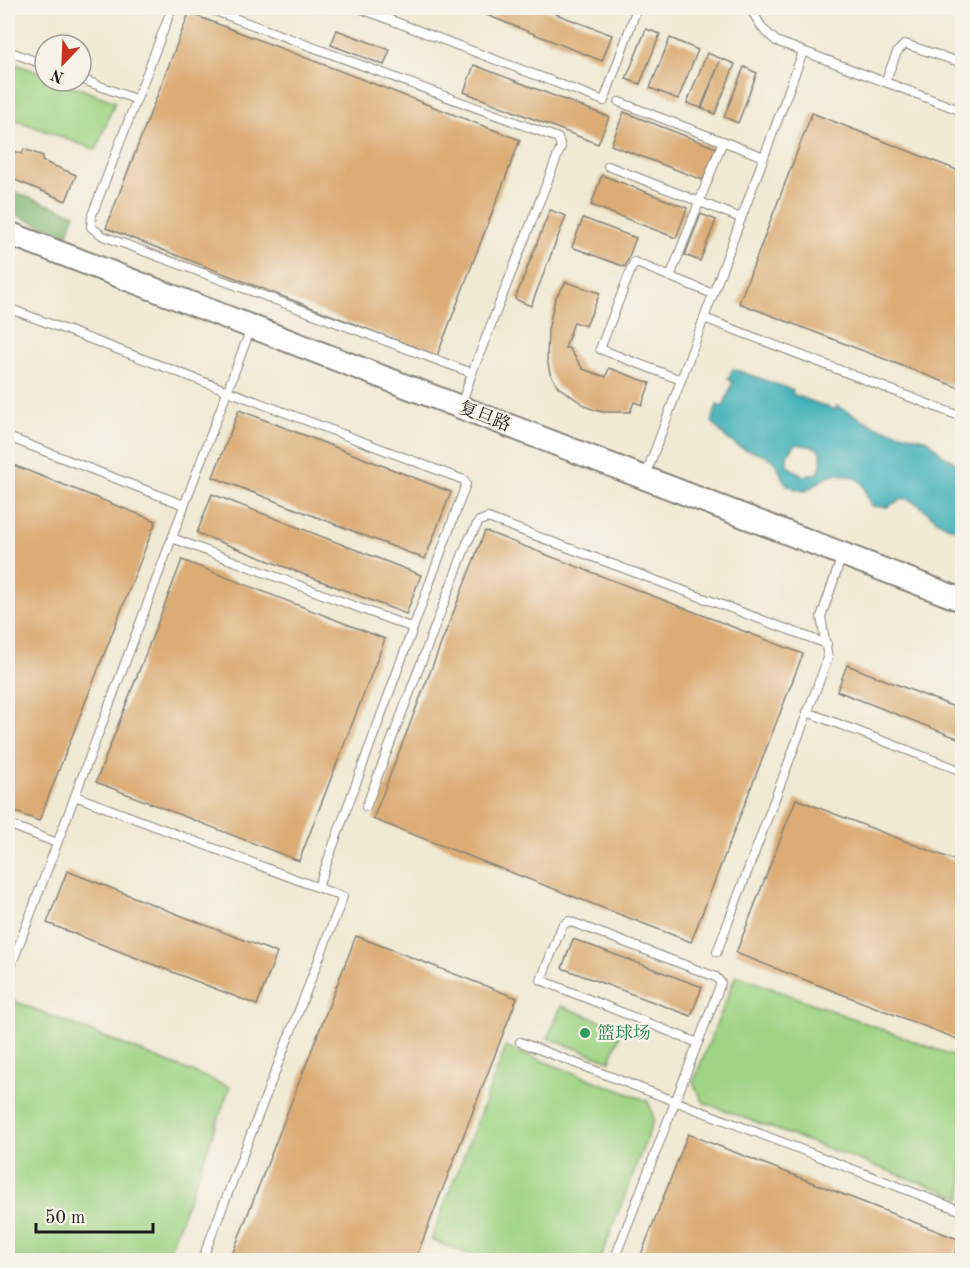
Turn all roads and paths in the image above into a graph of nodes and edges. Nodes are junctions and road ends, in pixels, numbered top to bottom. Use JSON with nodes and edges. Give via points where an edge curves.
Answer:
{"nodes":[{"id":1,"x":172,"y":8,"type":"edge"},
{"id":2,"x":207,"y":8,"type":"edge"},
{"id":3,"x":359,"y":8,"type":"edge"},
{"id":4,"x":637,"y":8,"type":"edge"},
{"id":5,"x":750,"y":8,"type":"edge"},
{"id":6,"x":8,"y":51,"type":"edge"},
{"id":7,"x":803,"y":52,"type":"junction"},
{"id":8,"x":33,"y":60,"type":"edge"},
{"id":9,"x":963,"y":63,"type":"edge"},
{"id":10,"x":885,"y":82,"type":"junction"},
{"id":11,"x":93,"y":83,"type":"edge"},
{"id":12,"x":135,"y":99,"type":"junction"},
{"id":13,"x":619,"y":102,"type":"dead end"},
{"id":14,"x":963,"y":111,"type":"edge"},
{"id":15,"x":723,"y":141,"type":"junction"},
{"id":16,"x":764,"y":157,"type":"junction"},
{"id":17,"x":608,"y":166,"type":"dead end"},
{"id":18,"x":699,"y":202,"type":"junction"},
{"id":19,"x":741,"y":218,"type":"junction"},
{"id":20,"x":8,"y":232,"type":"edge"},
{"id":21,"x":670,"y":277,"type":"junction"},
{"id":22,"x":713,"y":294,"type":"junction"},
{"id":23,"x":8,"y":308,"type":"edge"},
{"id":24,"x":704,"y":318,"type":"junction"},
{"id":25,"x":252,"y":326,"type":"junction"},
{"id":26,"x":472,"y":373,"type":"junction"},
{"id":27,"x":681,"y":380,"type":"junction"},
{"id":28,"x":228,"y":390,"type":"junction"},
{"id":29,"x":460,"y":407,"type":"junction"},
{"id":30,"x":963,"y":417,"type":"edge"},
{"id":31,"x":8,"y":437,"type":"edge"},
{"id":32,"x":645,"y":478,"type":"junction"},
{"id":33,"x":184,"y":505,"type":"junction"},
{"id":34,"x":172,"y":538,"type":"junction"},
{"id":35,"x":842,"y":554,"type":"junction"},
{"id":36,"x":963,"y":600,"type":"edge"},
{"id":37,"x":413,"y":628,"type":"junction"},
{"id":38,"x":827,"y":644,"type":"junction"},
{"id":39,"x":807,"y":712,"type":"junction"},
{"id":40,"x":963,"y":771,"type":"edge"},
{"id":41,"x":75,"y":796,"type":"junction"},
{"id":42,"x":366,"y":807,"type":"dead end"},
{"id":43,"x":8,"y":824,"type":"edge"},
{"id":44,"x":57,"y":843,"type":"junction"},
{"id":45,"x":318,"y":887,"type":"junction"},
{"id":46,"x":717,"y":952,"type":"dead end"},
{"id":47,"x":8,"y":974,"type":"edge"},
{"id":48,"x":520,"y":1042,"type":"dead end"},
{"id":49,"x":698,"y":1043,"type":"junction"},
{"id":50,"x":675,"y":1101,"type":"junction"},
{"id":51,"x":963,"y":1211,"type":"edge"},
{"id":52,"x":202,"y":1260,"type":"edge"},
{"id":53,"x":614,"y":1260,"type":"edge"}],
"edges":[{"from":1,"to":12,"type":"lane"},
{"from":2,"to":26,"type":"lane","via":[[558,138],[561,147]]},
{"from":3,"to":4,"type":"lane","via":[[604,101]]},
{"from":5,"to":7,"type":"lane","via":[[776,41]]},
{"from":6,"to":8,"type":"lane"},
{"from":7,"to":10,"type":"lane"},
{"from":7,"to":16,"type":"lane"},
{"from":9,"to":10,"type":"lane","via":[[905,44],[897,52]]},
{"from":10,"to":14,"type":"lane"},
{"from":11,"to":12,"type":"lane"},
{"from":12,"to":26,"type":"lane","via":[[91,227],[103,236]]},
{"from":13,"to":15,"type":"lane"},
{"from":15,"to":16,"type":"lane"},
{"from":15,"to":18,"type":"lane"},
{"from":16,"to":19,"type":"lane"},
{"from":17,"to":18,"type":"lane"},
{"from":18,"to":19,"type":"lane"},
{"from":18,"to":21,"type":"lane"},
{"from":19,"to":22,"type":"lane"},
{"from":20,"to":25,"type":"street","name":"复旦路"},
{"from":21,"to":22,"type":"lane"},
{"from":21,"to":27,"type":"lane","via":[[633,262],[600,349]]},
{"from":22,"to":24,"type":"lane"},
{"from":23,"to":28,"type":"lane"},
{"from":24,"to":27,"type":"lane"},
{"from":24,"to":30,"type":"lane"},
{"from":25,"to":28,"type":"lane"},
{"from":25,"to":29,"type":"street","name":"复旦路"},
{"from":26,"to":29,"type":"lane"},
{"from":27,"to":32,"type":"lane"},
{"from":28,"to":33,"type":"lane"},
{"from":28,"to":37,"type":"lane","via":[[464,480],[466,484]]},
{"from":29,"to":32,"type":"street","name":"复旦路"},
{"from":31,"to":33,"type":"lane"},
{"from":32,"to":35,"type":"street","name":"复旦路"},
{"from":33,"to":34,"type":"lane"},
{"from":34,"to":37,"type":"lane"},
{"from":34,"to":41,"type":"lane"},
{"from":35,"to":36,"type":"street","name":"复旦路"},
{"from":35,"to":38,"type":"lane","via":[[821,616]]},
{"from":37,"to":45,"type":"lane"},
{"from":38,"to":39,"type":"lane","via":[[828,658]]},
{"from":38,"to":42,"type":"lane","via":[[488,518],[479,521],[467,543]]},
{"from":39,"to":40,"type":"lane"},
{"from":39,"to":46,"type":"lane"},
{"from":41,"to":44,"type":"lane"},
{"from":41,"to":45,"type":"lane"},
{"from":43,"to":44,"type":"lane"},
{"from":44,"to":47,"type":"lane"},
{"from":45,"to":52,"type":"lane","via":[[343,897]]},
{"from":48,"to":50,"type":"lane"},
{"from":49,"to":49,"type":"lane","via":[[721,983],[716,977],[569,921],[562,926],[541,980]]},
{"from":49,"to":50,"type":"lane"},
{"from":50,"to":51,"type":"lane"},
{"from":50,"to":53,"type":"lane"}]}
